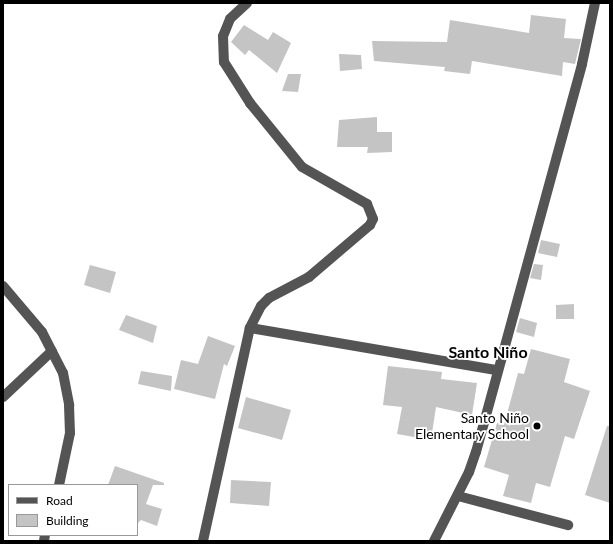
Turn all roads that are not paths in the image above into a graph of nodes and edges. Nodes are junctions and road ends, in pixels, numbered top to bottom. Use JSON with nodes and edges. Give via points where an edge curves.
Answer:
{"nodes":[{"id":1,"x":247,"y":3,"type":"edge"},
{"id":2,"x":595,"y":3,"type":"edge"},
{"id":3,"x":3,"y":286,"type":"edge"},
{"id":4,"x":250,"y":328,"type":"junction"},
{"id":5,"x":52,"y":352,"type":"junction"},
{"id":6,"x":497,"y":370,"type":"junction"},
{"id":7,"x":3,"y":397,"type":"edge"},
{"id":8,"x":59,"y":484,"type":"edge"},
{"id":9,"x":458,"y":496,"type":"junction"},
{"id":10,"x":568,"y":526,"type":"dead end"},
{"id":11,"x":203,"y":541,"type":"edge"},
{"id":12,"x":434,"y":541,"type":"edge"}],
"edges":[{"from":1,"to":4,"type":"street","via":[[230,19],[223,36],[224,62],[250,103],[302,167],[367,204],[373,219],[370,225],[309,278],[269,298],[261,306]]},
{"from":2,"to":6,"type":"street","via":[[582,64]]},
{"from":3,"to":5,"type":"street","via":[[42,332]]},
{"from":4,"to":6,"type":"street"},
{"from":4,"to":11,"type":"street"},
{"from":5,"to":7,"type":"street"},
{"from":5,"to":8,"type":"street","via":[[63,373],[69,412],[67,458]]},
{"from":6,"to":9,"type":"street","via":[[476,452]]},
{"from":9,"to":10,"type":"street"},
{"from":9,"to":12,"type":"street"}]}
